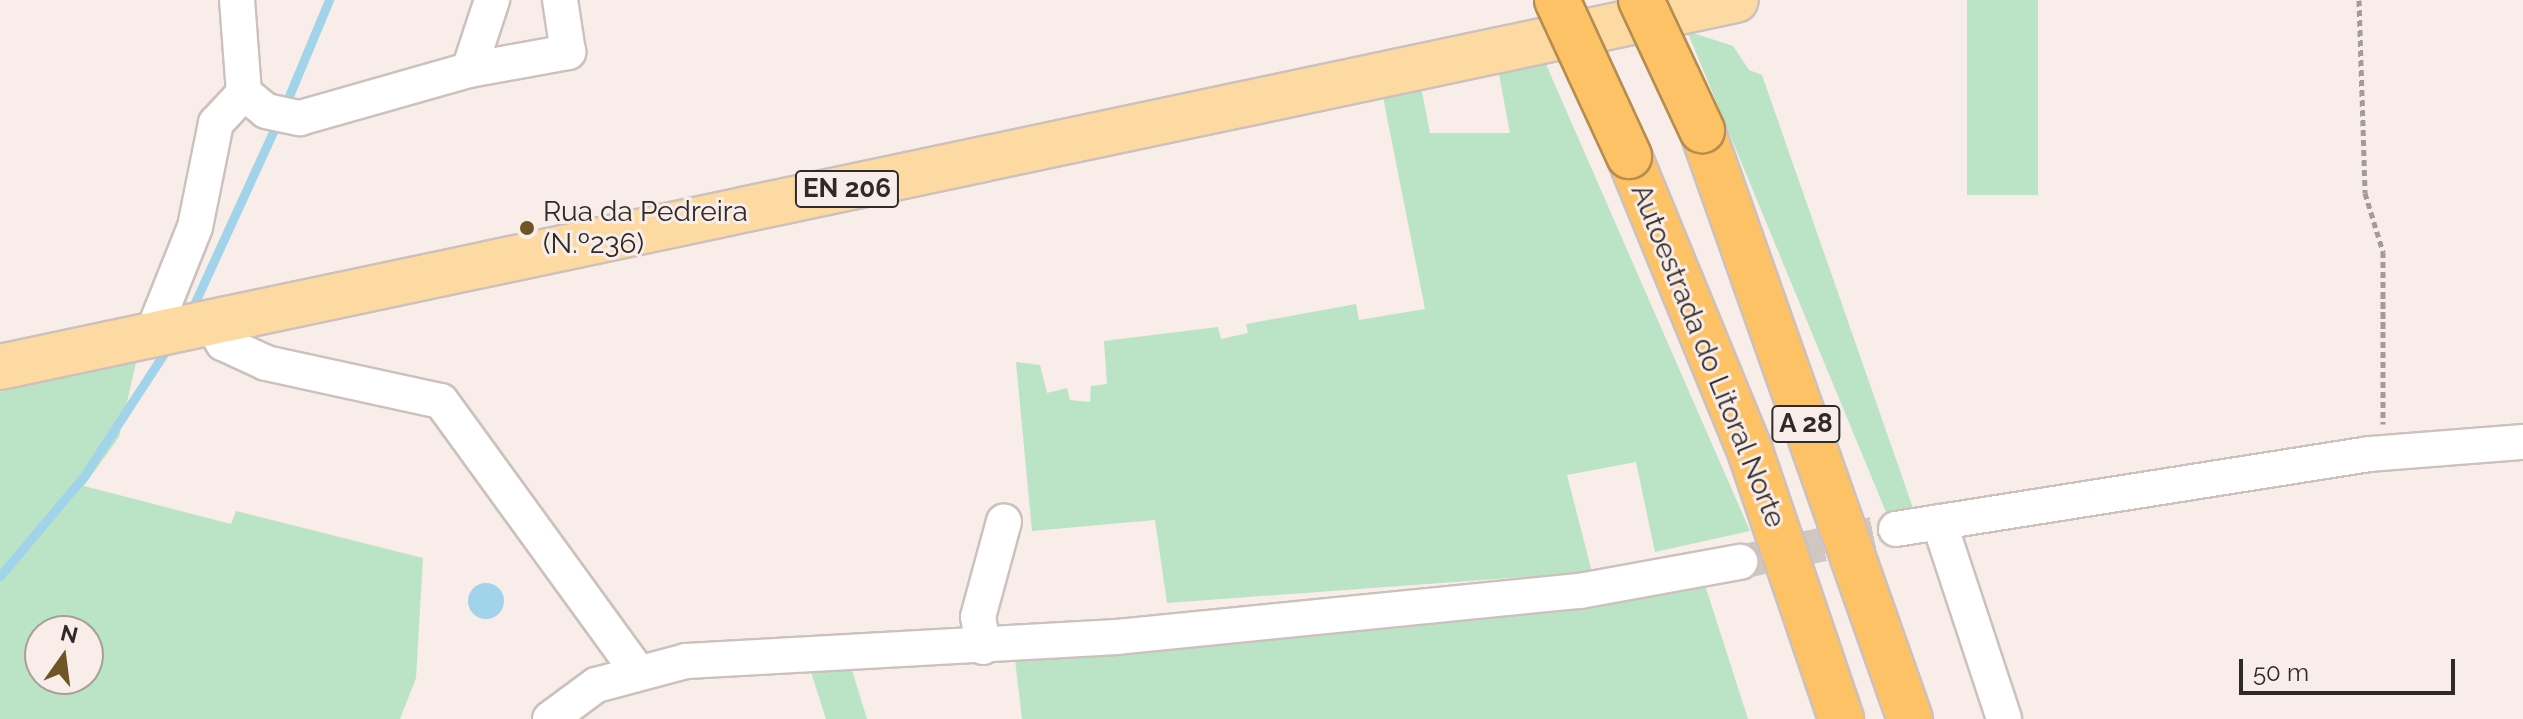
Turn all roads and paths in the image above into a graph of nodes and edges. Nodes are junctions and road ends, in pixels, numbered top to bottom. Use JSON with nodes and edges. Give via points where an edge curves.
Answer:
{"nodes":[{"id":1,"x":237,"y":0,"type":"edge"},
{"id":2,"x":492,"y":0,"type":"edge"},
{"id":3,"x":560,"y":0,"type":"edge"},
{"id":4,"x":1557,"y":0,"type":"edge"},
{"id":5,"x":1641,"y":0,"type":"edge"},
{"id":6,"x":1736,"y":0,"type":"edge"},
{"id":7,"x":2359,"y":0,"type":"edge"},
{"id":8,"x":469,"y":70,"type":"junction"},
{"id":9,"x":244,"y":93,"type":"junction"},
{"id":10,"x":209,"y":319,"type":"junction"},
{"id":11,"x":153,"y":332,"type":"junction"},
{"id":12,"x":0,"y":367,"type":"edge"},
{"id":13,"x":2523,"y":442,"type":"edge"},
{"id":14,"x":2383,"y":453,"type":"junction"},
{"id":15,"x":1004,"y":521,"type":"dead end"},
{"id":16,"x":1939,"y":522,"type":"junction"},
{"id":17,"x":1896,"y":529,"type":"tunnel mouth"},
{"id":18,"x":1740,"y":562,"type":"tunnel mouth"},
{"id":19,"x":983,"y":647,"type":"junction"},
{"id":20,"x":636,"y":669,"type":"junction"},
{"id":21,"x":550,"y":719,"type":"edge"},
{"id":22,"x":1841,"y":719,"type":"edge"},
{"id":23,"x":1910,"y":719,"type":"edge"},
{"id":24,"x":2004,"y":719,"type":"edge"}],
"edges":[{"from":1,"to":9,"type":"street"},
{"from":2,"to":8,"type":"street"},
{"from":3,"to":8,"type":"street","via":[[568,52]]},
{"from":4,"to":22,"type":"highway","name":"Autoestrada do Litoral Norte","number":"A 28","bridge":true,"via":[[1629,156],[1751,454]]},
{"from":5,"to":23,"type":"highway","number":"A 28","bridge":true,"via":[[1702,130]]},
{"from":6,"to":10,"type":"main road","number":"EN 206"},
{"from":7,"to":14,"type":"path","via":[[2365,193],[2383,252]]},
{"from":8,"to":9,"type":"street","via":[[300,118],[266,111]]},
{"from":9,"to":11,"type":"street","via":[[216,123],[195,227]]},
{"from":10,"to":11,"type":"main road","number":"EN 206"},
{"from":10,"to":20,"type":"street","via":[[223,343],[266,363],[441,401]]},
{"from":11,"to":12,"type":"main road","number":"EN 206"},
{"from":13,"to":14,"type":"street"},
{"from":14,"to":16,"type":"street"},
{"from":15,"to":19,"type":"street","via":[[978,617]]},
{"from":16,"to":17,"type":"street"},
{"from":16,"to":24,"type":"street"},
{"from":18,"to":19,"type":"street","via":[[1580,591]]},
{"from":19,"to":20,"type":"street"},
{"from":20,"to":21,"type":"street","via":[[596,685]]}]}
